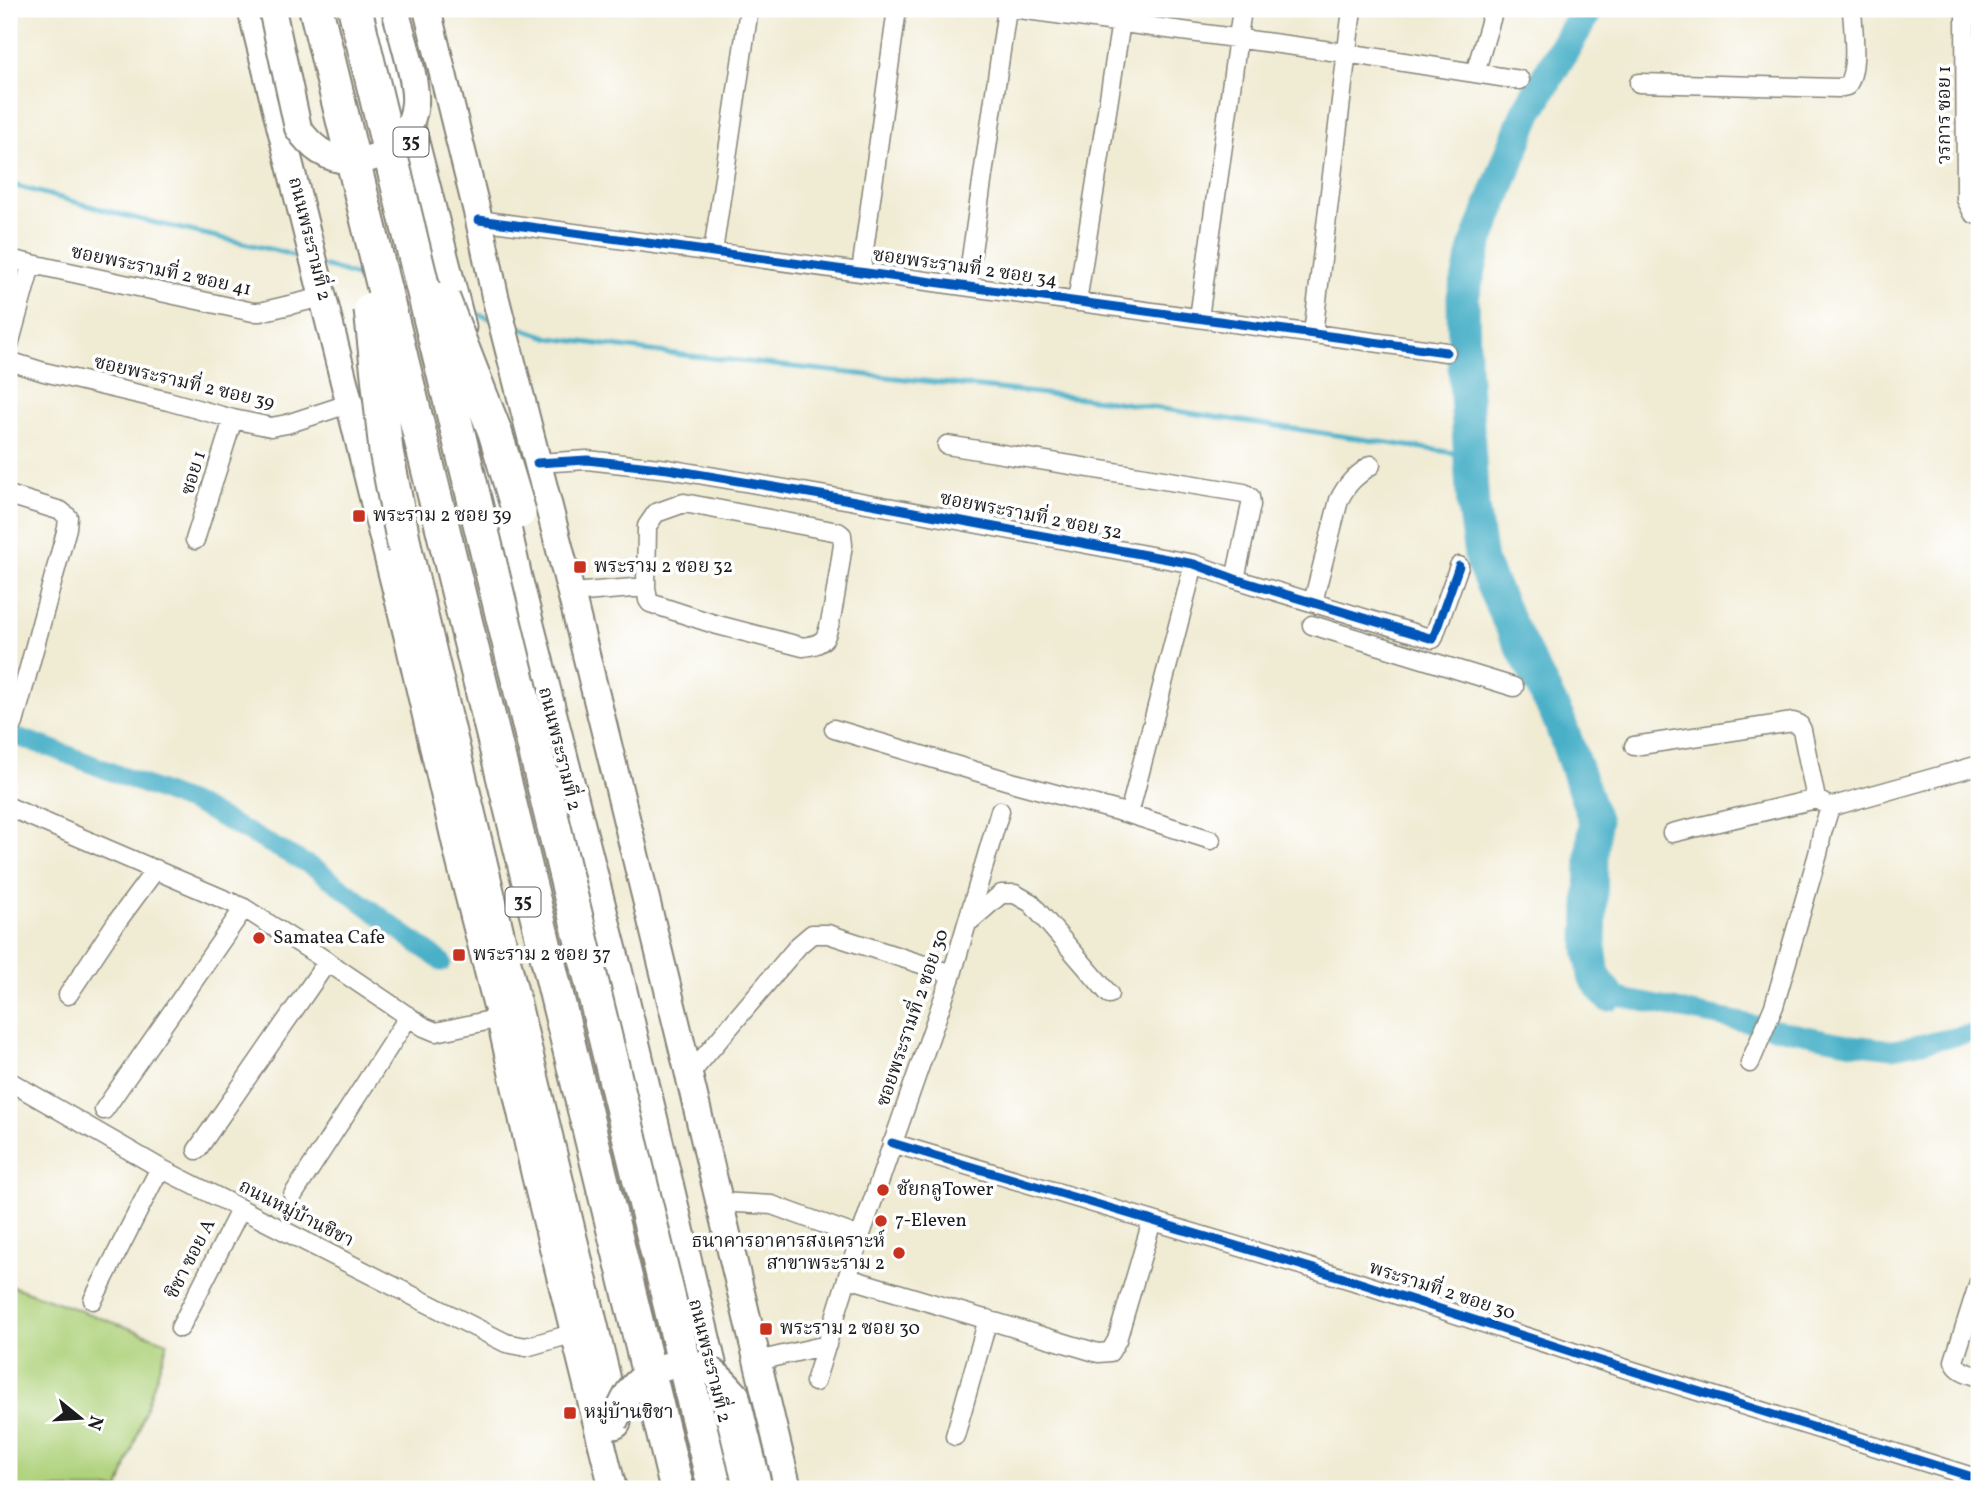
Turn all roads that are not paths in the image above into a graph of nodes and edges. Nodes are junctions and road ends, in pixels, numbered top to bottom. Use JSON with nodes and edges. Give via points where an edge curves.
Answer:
{"nodes":[{"id":1,"x":251,"y":9,"type":"edge"},
{"id":2,"x":272,"y":9,"type":"edge"},
{"id":3,"x":307,"y":9,"type":"edge"},
{"id":4,"x":316,"y":9,"type":"edge"},
{"id":5,"x":355,"y":9,"type":"edge"},
{"id":6,"x":378,"y":9,"type":"edge"},
{"id":7,"x":395,"y":9,"type":"edge"},
{"id":8,"x":427,"y":9,"type":"edge"},
{"id":9,"x":749,"y":9,"type":"edge"},
{"id":10,"x":897,"y":9,"type":"edge"},
{"id":11,"x":1007,"y":9,"type":"edge"},
{"id":12,"x":1019,"y":9,"type":"edge"},
{"id":13,"x":1242,"y":9,"type":"edge"},
{"id":14,"x":1352,"y":9,"type":"edge"},
{"id":15,"x":1494,"y":9,"type":"edge"},
{"id":16,"x":1852,"y":9,"type":"edge"},
{"id":17,"x":1965,"y":9,"type":"edge"},
{"id":18,"x":1122,"y":16,"type":"edge"},
{"id":19,"x":1238,"y":39,"type":"junction"},
{"id":20,"x":1346,"y":53,"type":"junction"},
{"id":21,"x":1475,"y":73,"type":"junction"},
{"id":22,"x":1520,"y":80,"type":"dead end"},
{"id":23,"x":1639,"y":83,"type":"dead end"},
{"id":24,"x":396,"y":176,"type":"junction"},
{"id":25,"x":359,"y":186,"type":"junction"},
{"id":26,"x":1979,"y":216,"type":"edge"},
{"id":27,"x":479,"y":220,"type":"junction"},
{"id":28,"x":713,"y":252,"type":"junction"},
{"id":29,"x":9,"y":259,"type":"edge"},
{"id":30,"x":31,"y":265,"type":"junction"},
{"id":31,"x":860,"y":272,"type":"junction"},
{"id":32,"x":967,"y":286,"type":"junction"},
{"id":33,"x":322,"y":292,"type":"junction"},
{"id":34,"x":1077,"y":302,"type":"junction"},
{"id":35,"x":1199,"y":318,"type":"junction"},
{"id":36,"x":1313,"y":334,"type":"junction"},
{"id":37,"x":9,"y":345,"type":"edge"},
{"id":38,"x":1446,"y":352,"type":"dead end"},
{"id":39,"x":9,"y":361,"type":"edge"},
{"id":40,"x":348,"y":404,"type":"junction"},
{"id":41,"x":233,"y":419,"type":"junction"},
{"id":42,"x":947,"y":445,"type":"dead end"},
{"id":43,"x":537,"y":463,"type":"junction"},
{"id":44,"x":1371,"y":466,"type":"dead end"},
{"id":45,"x":9,"y":495,"type":"edge"},
{"id":46,"x":195,"y":540,"type":"dead end"},
{"id":47,"x":1194,"y":564,"type":"junction"},
{"id":48,"x":1459,"y":566,"type":"dead end"},
{"id":49,"x":1235,"y":579,"type":"junction"},
{"id":50,"x":646,"y":587,"type":"junction"},
{"id":51,"x":571,"y":593,"type":"junction"},
{"id":52,"x":1313,"y":602,"type":"junction"},
{"id":53,"x":1312,"y":625,"type":"dead end"},
{"id":54,"x":1408,"y":630,"type":"junction"},
{"id":55,"x":1400,"y":652,"type":"junction"},
{"id":56,"x":1514,"y":688,"type":"dead end"},
{"id":57,"x":14,"y":723,"type":"dead end"},
{"id":58,"x":834,"y":729,"type":"dead end"},
{"id":59,"x":1634,"y":746,"type":"dead end"},
{"id":60,"x":1979,"y":765,"type":"edge"},
{"id":61,"x":1823,"y":803,"type":"junction"},
{"id":62,"x":9,"y":807,"type":"edge"},
{"id":63,"x":1000,"y":811,"type":"dead end"},
{"id":64,"x":1129,"y":814,"type":"junction"},
{"id":65,"x":1672,"y":833,"type":"dead end"},
{"id":66,"x":1211,"y":840,"type":"dead end"},
{"id":67,"x":156,"y":869,"type":"junction"},
{"id":68,"x":244,"y":908,"type":"junction"},
{"id":69,"x":967,"y":924,"type":"junction"},
{"id":70,"x":327,"y":962,"type":"junction"},
{"id":71,"x":952,"y":974,"type":"junction"},
{"id":72,"x":1109,"y":994,"type":"dead end"},
{"id":73,"x":68,"y":995,"type":"dead end"},
{"id":74,"x":409,"y":1016,"type":"junction"},
{"id":75,"x":500,"y":1018,"type":"junction"},
{"id":76,"x":1750,"y":1063,"type":"dead end"},
{"id":77,"x":689,"y":1075,"type":"junction"},
{"id":78,"x":9,"y":1081,"type":"edge"},
{"id":79,"x":104,"y":1110,"type":"dead end"},
{"id":80,"x":892,"y":1143,"type":"junction"},
{"id":81,"x":197,"y":1150,"type":"dead end"},
{"id":82,"x":160,"y":1168,"type":"junction"},
{"id":83,"x":293,"y":1195,"type":"dead end"},
{"id":84,"x":719,"y":1202,"type":"junction"},
{"id":85,"x":240,"y":1210,"type":"junction"},
{"id":86,"x":1152,"y":1221,"type":"junction"},
{"id":87,"x":860,"y":1237,"type":"junction"},
{"id":88,"x":848,"y":1278,"type":"junction"},
{"id":89,"x":1979,"y":1282,"type":"edge"},
{"id":90,"x":93,"y":1300,"type":"dead end"},
{"id":91,"x":988,"y":1319,"type":"junction"},
{"id":92,"x":180,"y":1328,"type":"dead end"},
{"id":93,"x":575,"y":1333,"type":"junction"},
{"id":94,"x":827,"y":1345,"type":"junction"},
{"id":95,"x":757,"y":1361,"type":"junction"},
{"id":96,"x":1979,"y":1377,"type":"edge"},
{"id":97,"x":815,"y":1382,"type":"dead end"},
{"id":98,"x":736,"y":1395,"type":"junction"},
{"id":99,"x":614,"y":1422,"type":"junction"},
{"id":100,"x":955,"y":1436,"type":"dead end"},
{"id":101,"x":1979,"y":1479,"type":"edge"},
{"id":102,"x":613,"y":1489,"type":"edge"},
{"id":103,"x":631,"y":1489,"type":"edge"},
{"id":104,"x":667,"y":1489,"type":"edge"},
{"id":105,"x":677,"y":1489,"type":"edge"},
{"id":106,"x":715,"y":1489,"type":"edge"},
{"id":107,"x":739,"y":1489,"type":"edge"},
{"id":108,"x":759,"y":1489,"type":"edge"},
{"id":109,"x":788,"y":1489,"type":"edge"}],
"edges":[{"from":1,"to":33,"type":"main road","name":"ถนนพระรามที่ 2"},
{"from":2,"to":7,"type":"main road","bridge":true,"via":[[298,128],[319,151],[356,161],[371,159],[396,145],[412,118],[415,92]]},
{"from":3,"to":104,"type":"highway","number":"35"},
{"from":4,"to":25,"type":"highway","bridge":true},
{"from":5,"to":24,"type":"highway","bridge":true},
{"from":6,"to":107,"type":"highway","name":"ถนนพระรามที่ 2","number":"35","bridge":true},
{"from":8,"to":27,"type":"main road","number":"35"},
{"from":9,"to":28,"type":"street"},
{"from":10,"to":31,"type":"street"},
{"from":11,"to":32,"type":"street"},
{"from":12,"to":18,"type":"street"},
{"from":13,"to":19,"type":"street"},
{"from":14,"to":20,"type":"street"},
{"from":15,"to":21,"type":"street"},
{"from":16,"to":23,"type":"street","via":[[1854,64],[1847,86]]},
{"from":17,"to":26,"type":"street","name":"วรการ ซอย 1","via":[[1966,199]]},
{"from":18,"to":19,"type":"street"},
{"from":18,"to":34,"type":"street"},
{"from":19,"to":20,"type":"street"},
{"from":19,"to":35,"type":"street"},
{"from":20,"to":21,"type":"street"},
{"from":20,"to":36,"type":"street"},
{"from":21,"to":22,"type":"street"},
{"from":24,"to":98,"type":"highway","bridge":true,"via":[[514,493]]},
{"from":24,"to":106,"type":"highway","bridge":true},
{"from":25,"to":99,"type":"highway","bridge":true,"via":[[395,503]]},
{"from":25,"to":105,"type":"highway","bridge":true},
{"from":27,"to":28,"type":"street","name":"ซอยพระรามที่ 2 ซอย 34"},
{"from":27,"to":43,"type":"main road","number":"35"},
{"from":28,"to":31,"type":"street","name":"ซอยพระรามที่ 2 ซอย 34"},
{"from":29,"to":30,"type":"street","name":"ซอยพระรามที่ 2 ซอย 41"},
{"from":30,"to":33,"type":"street","name":"ซอยพระรามที่ 2 ซอย 41","via":[[253,312]]},
{"from":30,"to":37,"type":"street"},
{"from":31,"to":32,"type":"street","name":"ซอยพระรามที่ 2 ซอย 34"},
{"from":32,"to":34,"type":"street","name":"ซอยพระรามที่ 2 ซอย 34"},
{"from":33,"to":40,"type":"main road","name":"ถนนพระรามที่ 2"},
{"from":34,"to":35,"type":"street","name":"ซอยพระรามที่ 2 ซอย 34"},
{"from":35,"to":36,"type":"street","name":"ซอยพระรามที่ 2 ซอย 34"},
{"from":36,"to":38,"type":"street","name":"ซอยพระรามที่ 2 ซอย 34"},
{"from":39,"to":41,"type":"street","name":"ซอยพระรามที่ 2 ซอย 39"},
{"from":40,"to":41,"type":"street","name":"ซอยพระรามที่ 2 ซอย 39","via":[[271,427]]},
{"from":40,"to":75,"type":"main road","name":"ถนนพระรามที่ 2"},
{"from":41,"to":46,"type":"street","name":"ซอย 1"},
{"from":42,"to":49,"type":"street","via":[[1244,493],[1251,505]]},
{"from":43,"to":47,"type":"street","name":"ซอยพระรามที่ 2 ซอย 32","via":[[587,460],[668,469]]},
{"from":43,"to":51,"type":"main road","number":"35"},
{"from":44,"to":52,"type":"street","via":[[1352,479],[1339,500]]},
{"from":45,"to":57,"type":"street","via":[[68,517]]},
{"from":47,"to":49,"type":"street","name":"ซอยพระรามที่ 2 ซอย 32"},
{"from":47,"to":64,"type":"street"},
{"from":48,"to":54,"type":"street","name":"ซอยพระรามที่ 2 ซอย 32","via":[[1433,639]]},
{"from":49,"to":52,"type":"street","name":"ซอยพระรามที่ 2 ซอย 32"},
{"from":50,"to":50,"type":"street","via":[[647,526],[656,513],[671,506],[684,503],[842,535],[830,625],[816,645],[803,647],[654,604],[648,600]]},
{"from":50,"to":51,"type":"street"},
{"from":51,"to":77,"type":"main road","number":"35"},
{"from":52,"to":54,"type":"street","name":"ซอยพระรามที่ 2 ซอย 32"},
{"from":53,"to":55,"type":"street"},
{"from":54,"to":55,"type":"street"},
{"from":55,"to":56,"type":"street"},
{"from":58,"to":64,"type":"street"},
{"from":59,"to":61,"type":"street","via":[[1793,722],[1802,730]]},
{"from":60,"to":61,"type":"street"},
{"from":61,"to":65,"type":"street"},
{"from":61,"to":76,"type":"street","via":[[1818,855],[1774,1006]]},
{"from":62,"to":67,"type":"street"},
{"from":63,"to":69,"type":"street","name":"ซอยพระรามที่ 2 ซอย 30"},
{"from":64,"to":66,"type":"street"},
{"from":67,"to":68,"type":"street"},
{"from":67,"to":73,"type":"street"},
{"from":68,"to":70,"type":"street"},
{"from":68,"to":79,"type":"street"},
{"from":69,"to":71,"type":"street","name":"ซอยพระรามที่ 2 ซอย 30"},
{"from":69,"to":72,"type":"street","via":[[1001,894],[1015,894],[1031,903]]},
{"from":70,"to":74,"type":"street"},
{"from":70,"to":81,"type":"street"},
{"from":71,"to":77,"type":"street","via":[[828,934],[812,934]]},
{"from":71,"to":80,"type":"street","name":"ซอยพระรามที่ 2 ซอย 30"},
{"from":74,"to":75,"type":"street","via":[[436,1032]]},
{"from":74,"to":83,"type":"street"},
{"from":75,"to":93,"type":"main road","name":"ถนนพระรามที่ 2"},
{"from":77,"to":84,"type":"main road","number":"35"},
{"from":78,"to":82,"type":"street","name":"ถนนหมู่บ้านชิชา"},
{"from":80,"to":86,"type":"street","name":"พระรามที่ 2 ซอย 30"},
{"from":80,"to":87,"type":"street","name":"ซอยพระรามที่ 2 ซอย 30"},
{"from":82,"to":85,"type":"street","name":"ถนนหมู่บ้านชิชา"},
{"from":82,"to":90,"type":"street"},
{"from":84,"to":87,"type":"street","via":[[772,1205]]},
{"from":84,"to":95,"type":"main road","number":"35"},
{"from":85,"to":92,"type":"street","name":"ชิชา ซอย A"},
{"from":85,"to":93,"type":"street","name":"ถนนหมู่บ้านชิชา","via":[[506,1343],[526,1348]]},
{"from":86,"to":91,"type":"street","via":[[1110,1352],[1098,1353]]},
{"from":86,"to":101,"type":"street","name":"พระรามที่ 2 ซอย 30"},
{"from":87,"to":88,"type":"street","name":"ซอยพระรามที่ 2 ซอย 30"},
{"from":88,"to":91,"type":"street"},
{"from":88,"to":94,"type":"street","name":"ซอยพระรามที่ 2 ซอย 30"},
{"from":89,"to":96,"type":"street","via":[[1954,1361],[1956,1367]]},
{"from":91,"to":100,"type":"street"},
{"from":93,"to":102,"type":"main road","name":"ถนนพระรามที่ 2"},
{"from":94,"to":95,"type":"street"},
{"from":94,"to":97,"type":"street","name":"ซอยพระรามที่ 2 ซอย 30"},
{"from":95,"to":109,"type":"main road","number":"35"},
{"from":98,"to":99,"type":"main road","bridge":true,"via":[[707,1369],[669,1365],[650,1372],[635,1385]]},
{"from":98,"to":108,"type":"main road"},
{"from":99,"to":103,"type":"main road"}]}
